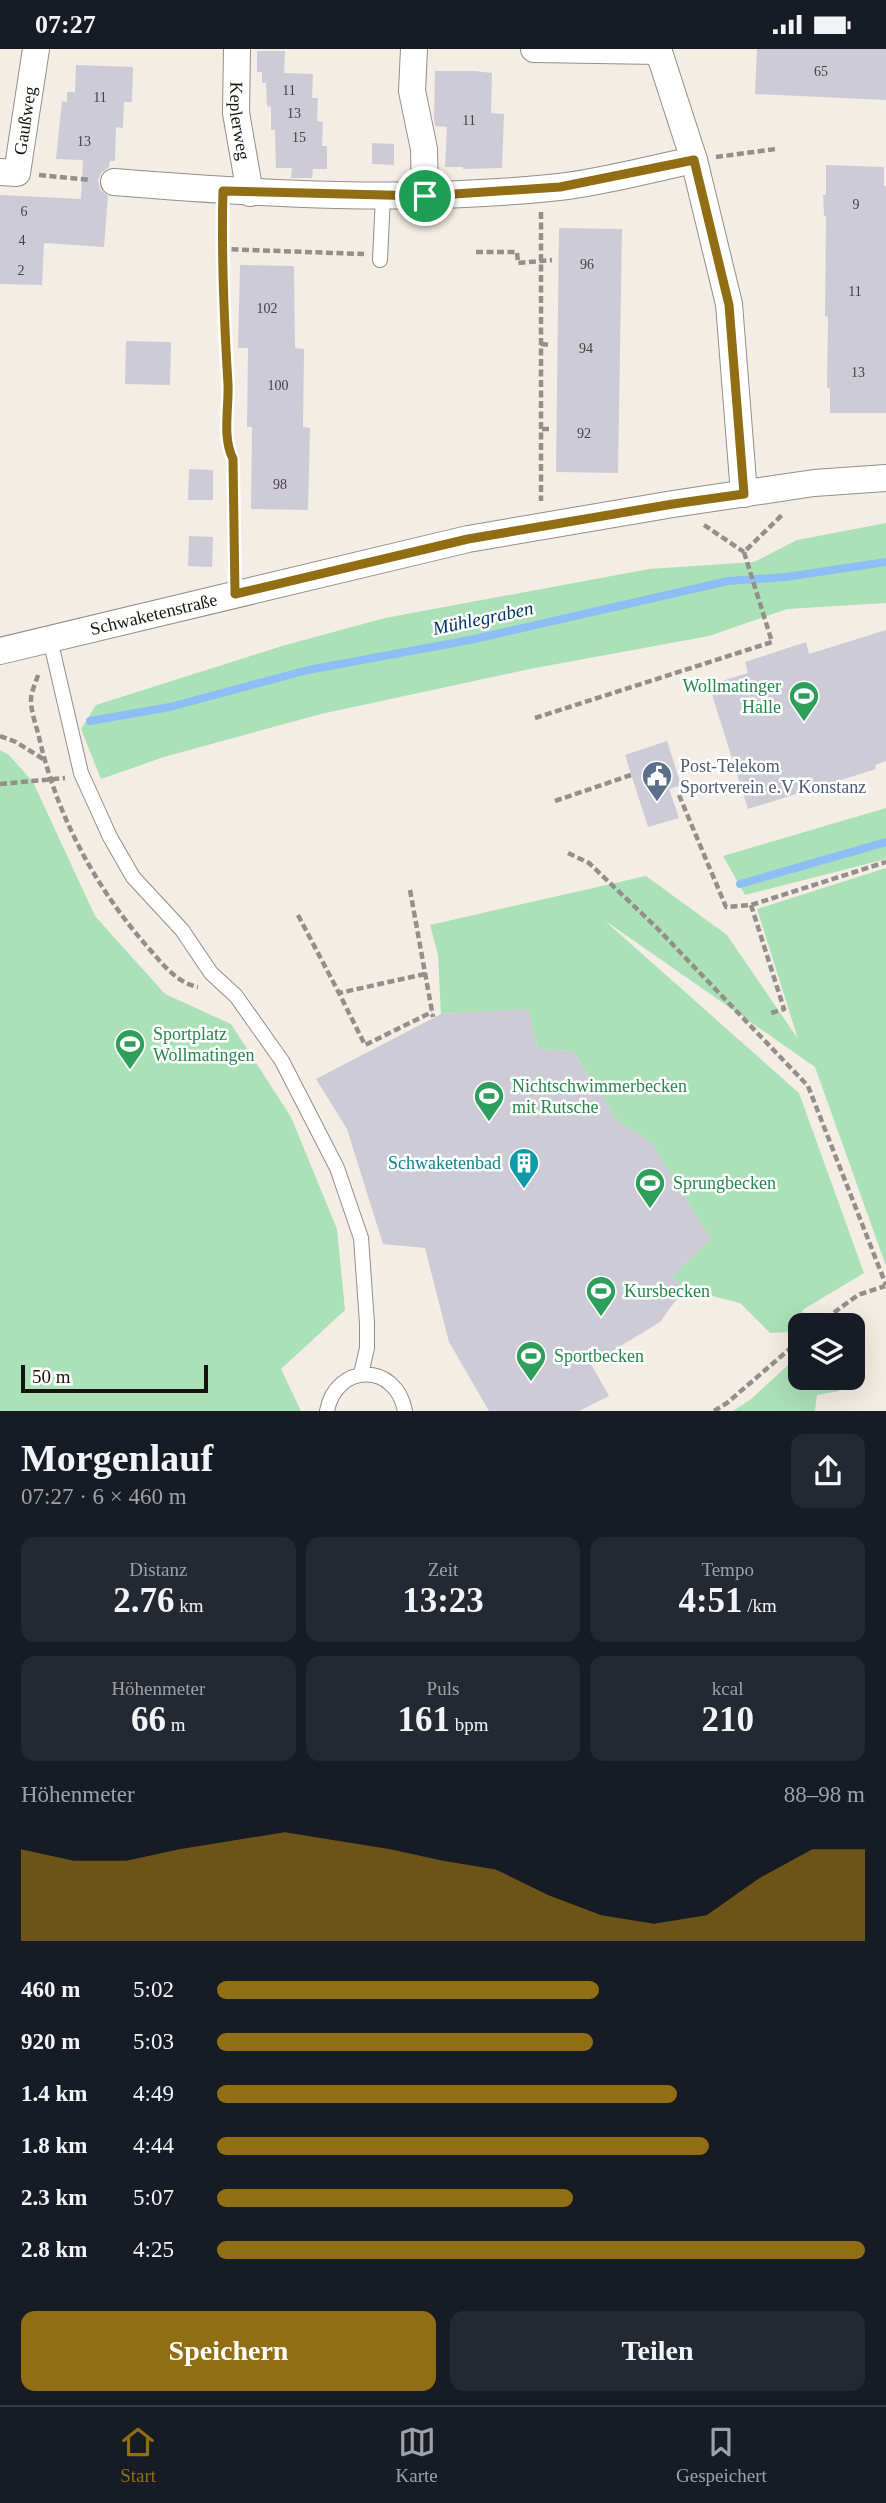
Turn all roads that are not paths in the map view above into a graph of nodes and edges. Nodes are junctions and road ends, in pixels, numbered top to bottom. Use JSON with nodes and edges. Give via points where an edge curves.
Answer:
{"nodes":[{"id":1,"x":36,"y":49,"type":"edge"},
{"id":2,"x":237,"y":49,"type":"edge"},
{"id":3,"x":414,"y":49,"type":"edge"},
{"id":4,"x":534,"y":49,"type":"edge"},
{"id":5,"x":659,"y":50,"type":"edge"},
{"id":6,"x":694,"y":160,"type":"junction"},
{"id":7,"x":9,"y":173,"type":"edge"},
{"id":8,"x":114,"y":182,"type":"road end"},
{"id":9,"x":250,"y":193,"type":"junction"},
{"id":10,"x":383,"y":196,"type":"junction"},
{"id":11,"x":425,"y":196,"type":"junction"},
{"id":12,"x":380,"y":257,"type":"road end"},
{"id":13,"x":886,"y":478,"type":"edge"},
{"id":14,"x":744,"y":494,"type":"junction"},
{"id":15,"x":50,"y":639,"type":"junction"},
{"id":16,"x":0,"y":651,"type":"edge"},
{"id":17,"x":361,"y":1374,"type":"junction"},
{"id":18,"x":327,"y":1411,"type":"edge"},
{"id":19,"x":405,"y":1411,"type":"edge"}],
"edges":[{"from":1,"to":7,"type":"street","name":"Gaußweg"},
{"from":2,"to":9,"type":"street","name":"Keplerweg","via":[[236,113]]},
{"from":3,"to":11,"type":"street","via":[[412,90],[424,149]]},
{"from":4,"to":5,"type":"street"},
{"from":5,"to":6,"type":"street"},
{"from":6,"to":11,"type":"street","via":[[572,185]]},
{"from":6,"to":14,"type":"street","via":[[729,305]]},
{"from":8,"to":9,"type":"street"},
{"from":9,"to":10,"type":"street"},
{"from":10,"to":11,"type":"street"},
{"from":10,"to":12,"type":"lane"},
{"from":13,"to":14,"type":"street","name":"Schwaketenstraße"},
{"from":14,"to":15,"type":"street","name":"Schwaketenstraße","via":[[468,539]]},
{"from":15,"to":16,"type":"street","name":"Schwaketenstraße"},
{"from":15,"to":17,"type":"lane","via":[[81,773],[110,837],[133,877],[182,930],[211,973],[236,996],[282,1061],[337,1168],[361,1238],[367,1323]]},
{"from":17,"to":18,"type":"lane","via":[[341,1383]]},
{"from":17,"to":19,"type":"lane","via":[[390,1383]]}]}
